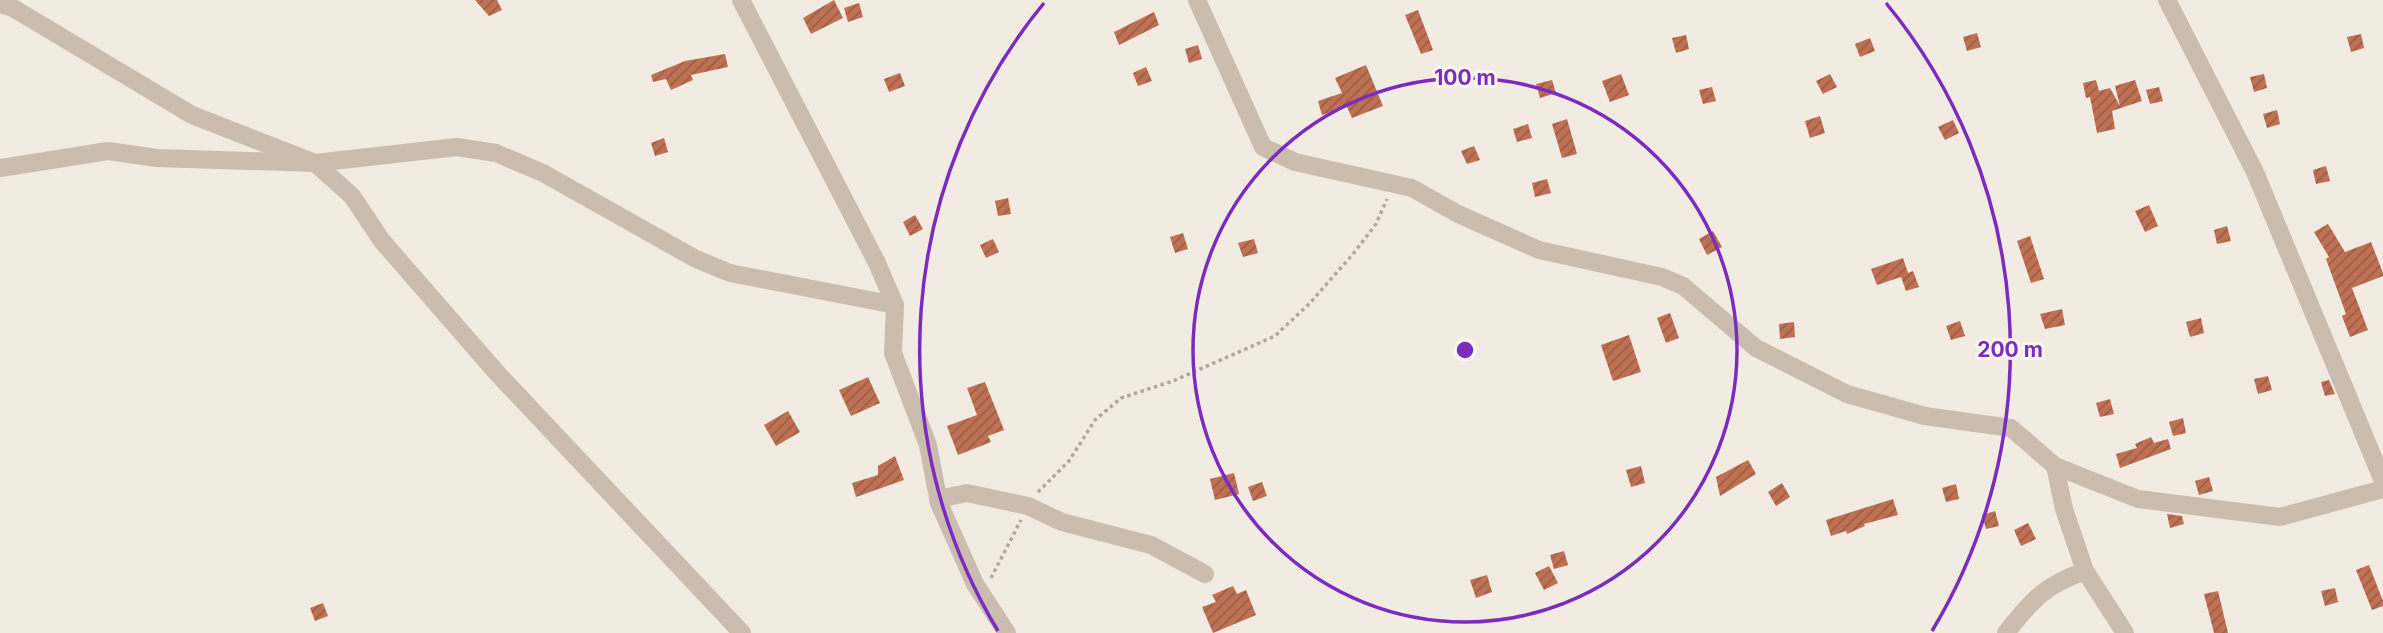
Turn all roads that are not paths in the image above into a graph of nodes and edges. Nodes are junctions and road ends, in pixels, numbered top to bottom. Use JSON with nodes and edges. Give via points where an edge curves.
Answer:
{"nodes":[{"id":1,"x":741,"y":0,"type":"edge"},
{"id":2,"x":1197,"y":0,"type":"edge"},
{"id":3,"x":2167,"y":0,"type":"edge"},
{"id":4,"x":0,"y":4,"type":"edge"},
{"id":5,"x":314,"y":163,"type":"junction"},
{"id":6,"x":0,"y":168,"type":"edge"},
{"id":7,"x":895,"y":305,"type":"junction"},
{"id":8,"x":2055,"y":466,"type":"junction"},
{"id":9,"x":2383,"y":481,"type":"edge"},
{"id":10,"x":2383,"y":489,"type":"edge"},
{"id":11,"x":938,"y":499,"type":"junction"},
{"id":12,"x":2085,"y":571,"type":"junction"},
{"id":13,"x":1205,"y":574,"type":"dead end"},
{"id":14,"x":741,"y":633,"type":"edge"},
{"id":15,"x":1006,"y":633,"type":"edge"},
{"id":16,"x":2006,"y":633,"type":"edge"},
{"id":17,"x":2126,"y":633,"type":"edge"}],
"edges":[{"from":1,"to":7,"type":"street"},
{"from":2,"to":8,"type":"street","via":[[1263,147],[1295,162],[1412,188],[1539,250],[1662,277],[1683,286],[1755,348],[1847,394],[1925,416],[2011,428]]},
{"from":3,"to":9,"type":"street","via":[[2255,172]]},
{"from":4,"to":5,"type":"street","via":[[191,115]]},
{"from":5,"to":6,"type":"street","via":[[157,158],[108,151]]},
{"from":5,"to":7,"type":"street","via":[[457,147],[496,153],[543,173],[696,259],[730,273]]},
{"from":5,"to":14,"type":"street","via":[[352,196],[382,241],[497,373]]},
{"from":7,"to":11,"type":"street","via":[[893,353],[928,445]]},
{"from":8,"to":10,"type":"street","via":[[2138,499],[2259,516],[2280,517]]},
{"from":8,"to":12,"type":"street"},
{"from":11,"to":13,"type":"street","via":[[967,493],[1028,506],[1062,522],[1151,545]]},
{"from":11,"to":15,"type":"street","via":[[975,584]]},
{"from":12,"to":16,"type":"street","via":[[2058,581],[2033,598]]},
{"from":12,"to":17,"type":"street"}]}
